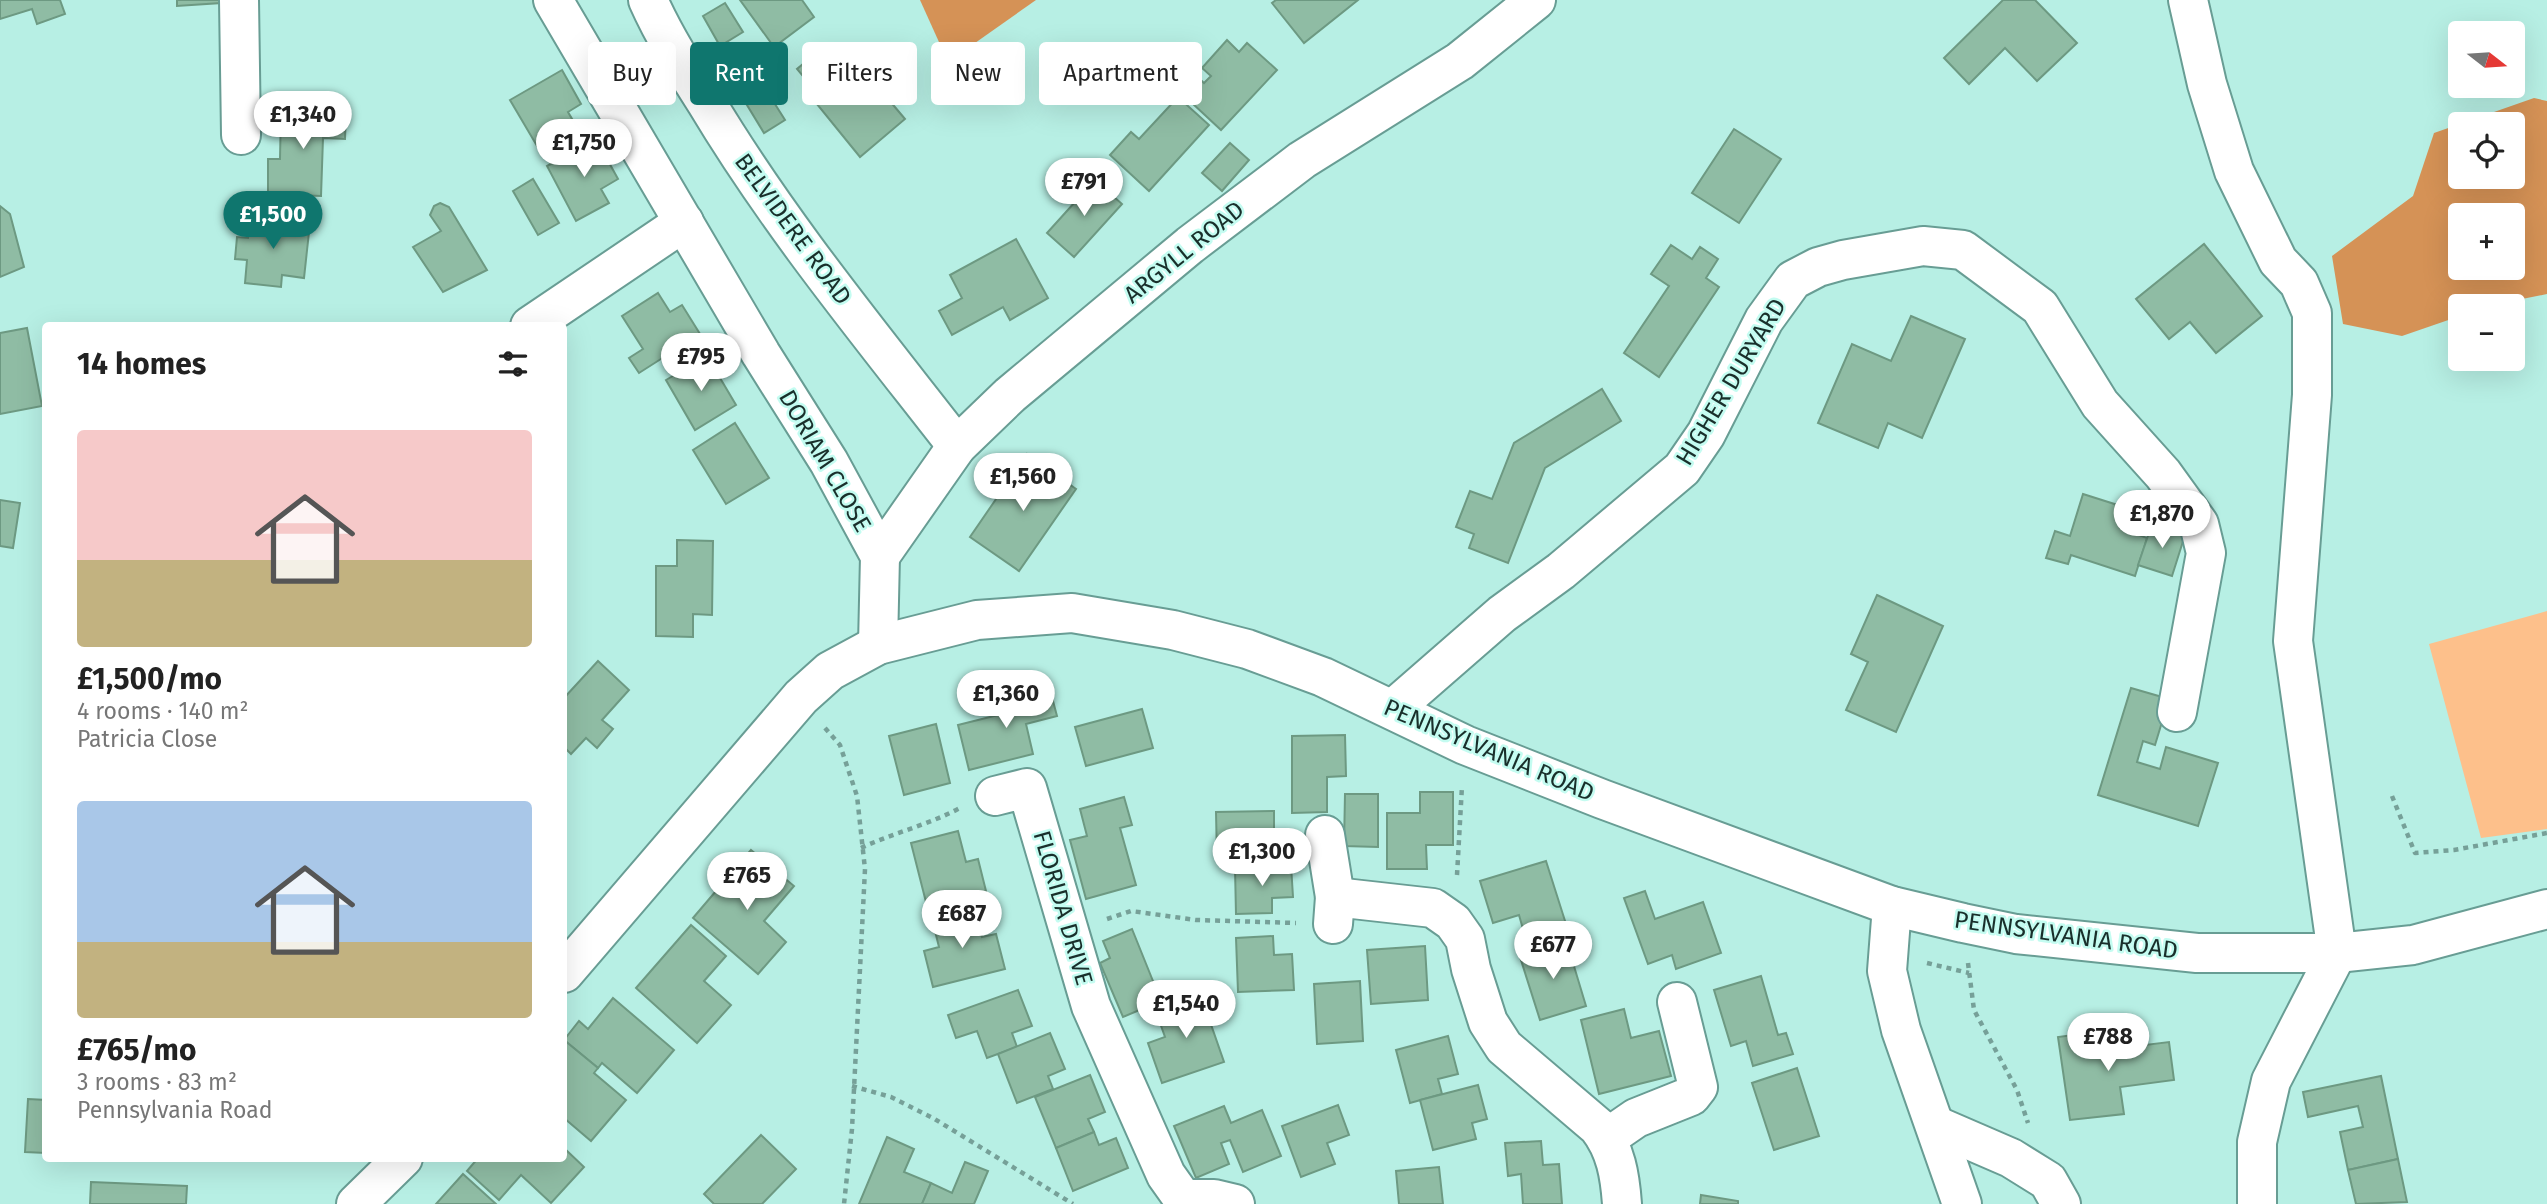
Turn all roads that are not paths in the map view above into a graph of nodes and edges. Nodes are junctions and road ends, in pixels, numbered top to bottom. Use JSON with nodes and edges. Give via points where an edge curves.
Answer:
{"nodes":[{"id":1,"x":239,"y":0,"type":"edge"},
{"id":2,"x":553,"y":0,"type":"edge"},
{"id":3,"x":648,"y":0,"type":"edge"},
{"id":4,"x":1536,"y":0,"type":"edge"},
{"id":5,"x":2188,"y":0,"type":"edge"},
{"id":6,"x":240,"y":135,"type":"dead end"},
{"id":7,"x":684,"y":222,"type":"junction"},
{"id":8,"x":536,"y":322,"type":"edge"},
{"id":9,"x":957,"y":446,"type":"junction"},
{"id":10,"x":880,"y":555,"type":"junction"},
{"id":11,"x":878,"y":645,"type":"junction"},
{"id":12,"x":1393,"y":709,"type":"junction"},
{"id":13,"x":2177,"y":712,"type":"dead end"},
{"id":14,"x":995,"y":796,"type":"road end"},
{"id":15,"x":1325,"y":835,"type":"dead end"},
{"id":16,"x":1892,"y":906,"type":"junction"},
{"id":17,"x":2547,"y":909,"type":"edge"},
{"id":18,"x":2337,"y":953,"type":"junction"},
{"id":19,"x":567,"y":970,"type":"edge"},
{"id":20,"x":1677,"y":1002,"type":"dead end"},
{"id":21,"x":1937,"y":1126,"type":"junction"},
{"id":22,"x":1607,"y":1138,"type":"junction"},
{"id":23,"x":399,"y":1162,"type":"edge"},
{"id":24,"x":2054,"y":1192,"type":"edge"},
{"id":25,"x":356,"y":1204,"type":"edge"},
{"id":26,"x":1235,"y":1204,"type":"edge"},
{"id":27,"x":1622,"y":1204,"type":"edge"},
{"id":28,"x":1962,"y":1204,"type":"edge"},
{"id":29,"x":2257,"y":1204,"type":"edge"}],
"edges":[{"from":1,"to":6,"type":"street"},
{"from":2,"to":7,"type":"street","name":"DORIAM CLOSE"},
{"from":3,"to":9,"type":"street","name":"BELVIDERE ROAD","via":[[743,164]]},
{"from":4,"to":9,"type":"street","name":"ARGYLL ROAD","via":[[1460,61],[1302,160],[1191,245],[1010,395]]},
{"from":5,"to":18,"type":"street","via":[[2234,172],[2278,261],[2298,283],[2312,313],[2312,395],[2293,641]]},
{"from":7,"to":8,"type":"street"},
{"from":7,"to":10,"type":"street","name":"DORIAM CLOSE"},
{"from":9,"to":10,"type":"street","name":"ARGYLL ROAD"},
{"from":10,"to":11,"type":"street","name":"DORIAM CLOSE"},
{"from":11,"to":12,"type":"street","name":"PENNSYLVANIA ROAD","via":[[977,620],[1072,613],[1173,630],[1247,649]]},
{"from":11,"to":19,"type":"street","name":"PENNSYLVANIA ROAD","via":[[830,671],[801,697]]},
{"from":12,"to":13,"type":"street","name":"HIGHER DURYARD","via":[[1682,469],[1706,434],[1764,320],[1794,280],[1818,267],[1923,246],[1963,250],[2040,307],[2100,404],[2199,524],[2206,553]]},
{"from":12,"to":16,"type":"street","name":"PENNSYLVANIA ROAD","via":[[1465,745]]},
{"from":14,"to":26,"type":"street","name":"FLORIDA DRIVE","via":[[1027,788],[1091,1006],[1166,1175],[1182,1199]]},
{"from":15,"to":22,"type":"street","via":[[1334,910],[1433,908],[1454,922],[1465,939],[1488,1022],[1504,1047]]},
{"from":16,"to":18,"type":"street","name":"PENNSYLVANIA ROAD","via":[[2016,934],[2197,953]]},
{"from":16,"to":21,"type":"street","via":[[1888,971],[1901,1030]]},
{"from":17,"to":18,"type":"street","name":"PENNSYLVANIA ROAD","via":[[2413,944]]},
{"from":18,"to":29,"type":"street","via":[[2271,1080],[2257,1142]]},
{"from":20,"to":22,"type":"street","via":[[1698,1087],[1691,1096],[1636,1118]]},
{"from":21,"to":24,"type":"street","via":[[2011,1158]]},
{"from":21,"to":28,"type":"street"},
{"from":22,"to":27,"type":"street","via":[[1616,1159]]},
{"from":23,"to":25,"type":"street"}]}
